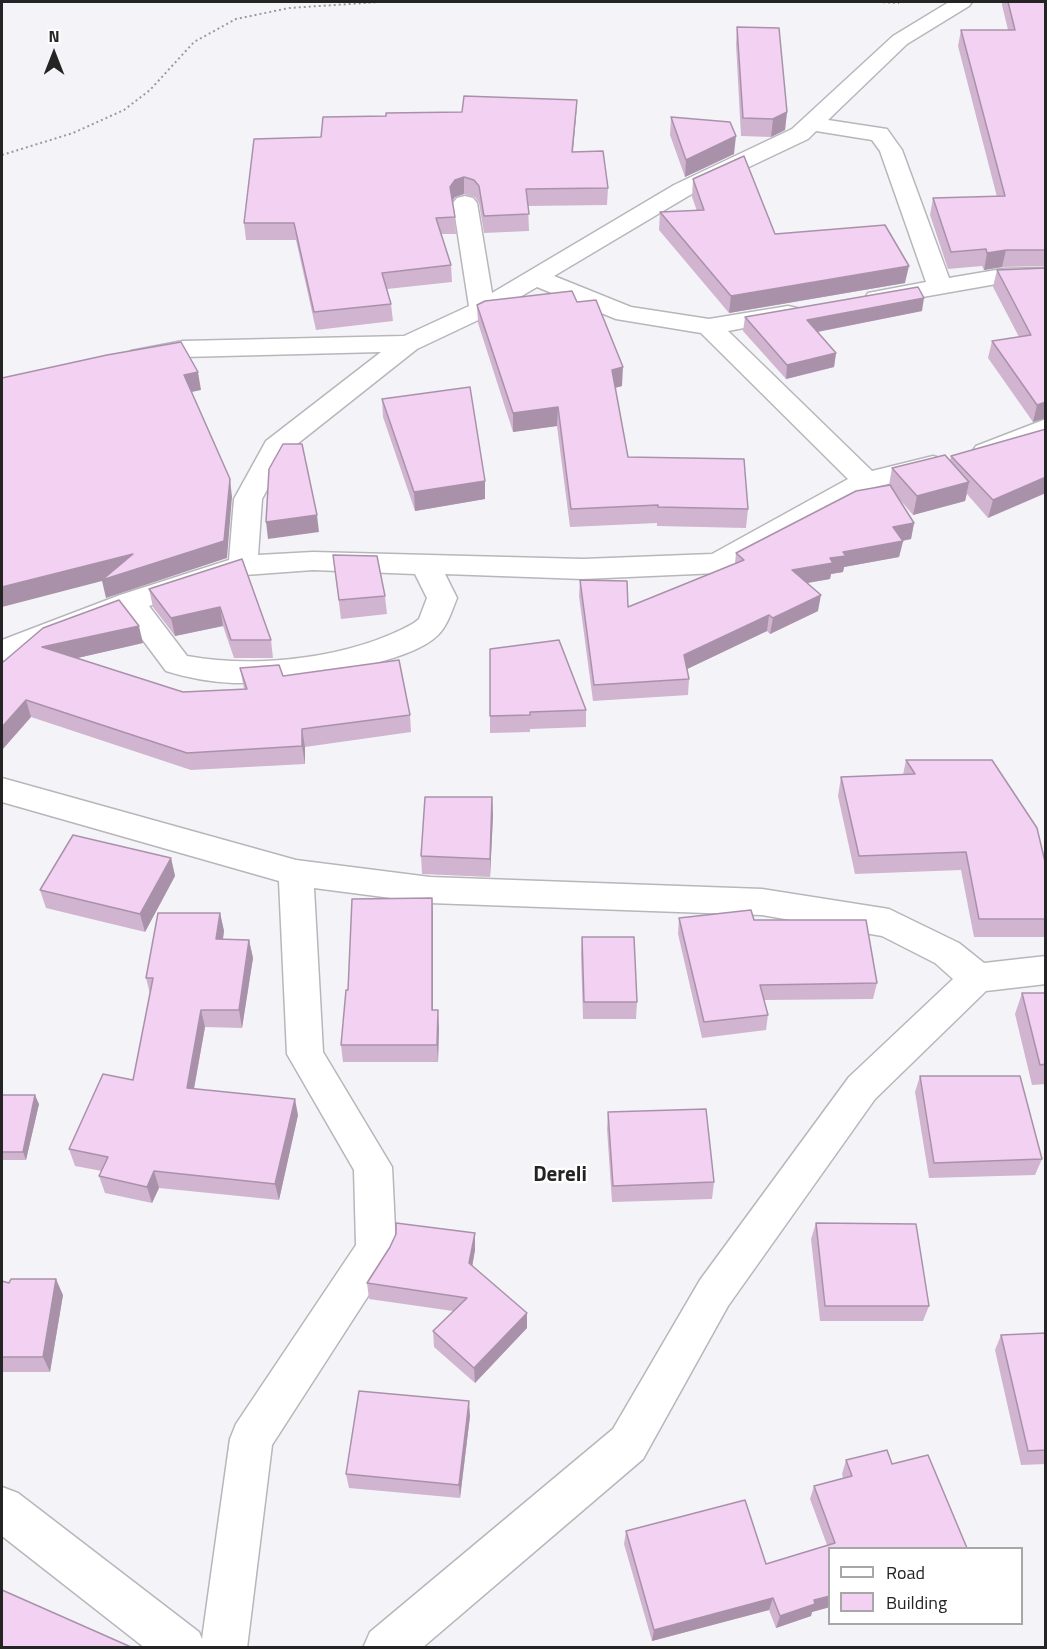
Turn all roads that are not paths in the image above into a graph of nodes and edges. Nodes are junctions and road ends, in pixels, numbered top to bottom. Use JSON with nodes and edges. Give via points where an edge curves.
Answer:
{"nodes":[{"id":1,"x":962,"y":2,"type":"edge"},
{"id":2,"x":813,"y":124,"type":"junction"},
{"id":3,"x":465,"y":203,"type":"dead end"},
{"id":4,"x":1046,"y":275,"type":"edge"},
{"id":5,"x":535,"y":277,"type":"junction"},
{"id":6,"x":940,"y":287,"type":"junction"},
{"id":7,"x":849,"y":303,"type":"edge"},
{"id":8,"x":482,"y":309,"type":"junction"},
{"id":9,"x":816,"y":309,"type":"edge"},
{"id":10,"x":709,"y":327,"type":"junction"},
{"id":11,"x":408,"y":344,"type":"junction"},
{"id":12,"x":115,"y":361,"type":"edge"},
{"id":13,"x":1046,"y":427,"type":"edge"},
{"id":14,"x":866,"y":482,"type":"junction"},
{"id":15,"x":425,"y":564,"type":"junction"},
{"id":16,"x":243,"y":566,"type":"junction"},
{"id":17,"x":130,"y":602,"type":"junction"},
{"id":18,"x":2,"y":651,"type":"edge"},
{"id":19,"x":2,"y":790,"type":"edge"},
{"id":20,"x":296,"y":873,"type":"junction"},
{"id":21,"x":1046,"y":970,"type":"edge"},
{"id":22,"x":977,"y":978,"type":"junction"},
{"id":23,"x":2,"y":1509,"type":"edge"},
{"id":24,"x":183,"y":1647,"type":"edge"},
{"id":25,"x":224,"y":1647,"type":"edge"},
{"id":26,"x":386,"y":1647,"type":"edge"}],
"edges":[{"from":1,"to":2,"type":"street","via":[[900,40]]},
{"from":2,"to":5,"type":"street","via":[[800,134],[682,190]]},
{"from":2,"to":6,"type":"street","via":[[879,134],[891,150]]},
{"from":3,"to":8,"type":"street"},
{"from":4,"to":6,"type":"street","via":[[1002,276]]},
{"from":5,"to":8,"type":"street"},
{"from":5,"to":10,"type":"street","via":[[625,314]]},
{"from":6,"to":7,"type":"street"},
{"from":8,"to":11,"type":"street"},
{"from":9,"to":10,"type":"street"},
{"from":10,"to":14,"type":"street"},
{"from":11,"to":12,"type":"street","via":[[183,349]]},
{"from":11,"to":16,"type":"street","via":[[276,447],[248,499]]},
{"from":13,"to":14,"type":"street","via":[[990,451]]},
{"from":14,"to":15,"type":"street","via":[[718,563],[583,569]]},
{"from":15,"to":16,"type":"street","via":[[313,561]]},
{"from":15,"to":17,"type":"street","via":[[442,598],[427,629],[390,648],[314,664],[245,672],[177,664]]},
{"from":16,"to":17,"type":"street"},
{"from":17,"to":18,"type":"street"},
{"from":19,"to":20,"type":"street"},
{"from":20,"to":22,"type":"street","via":[[430,890],[762,902],[889,923],[947,953]]},
{"from":20,"to":25,"type":"street","via":[[305,1054],[373,1167],[376,1249],[251,1439]]},
{"from":21,"to":22,"type":"street"},
{"from":22,"to":26,"type":"street","via":[[862,1088],[714,1293],[628,1444]]},
{"from":23,"to":24,"type":"street"}]}
